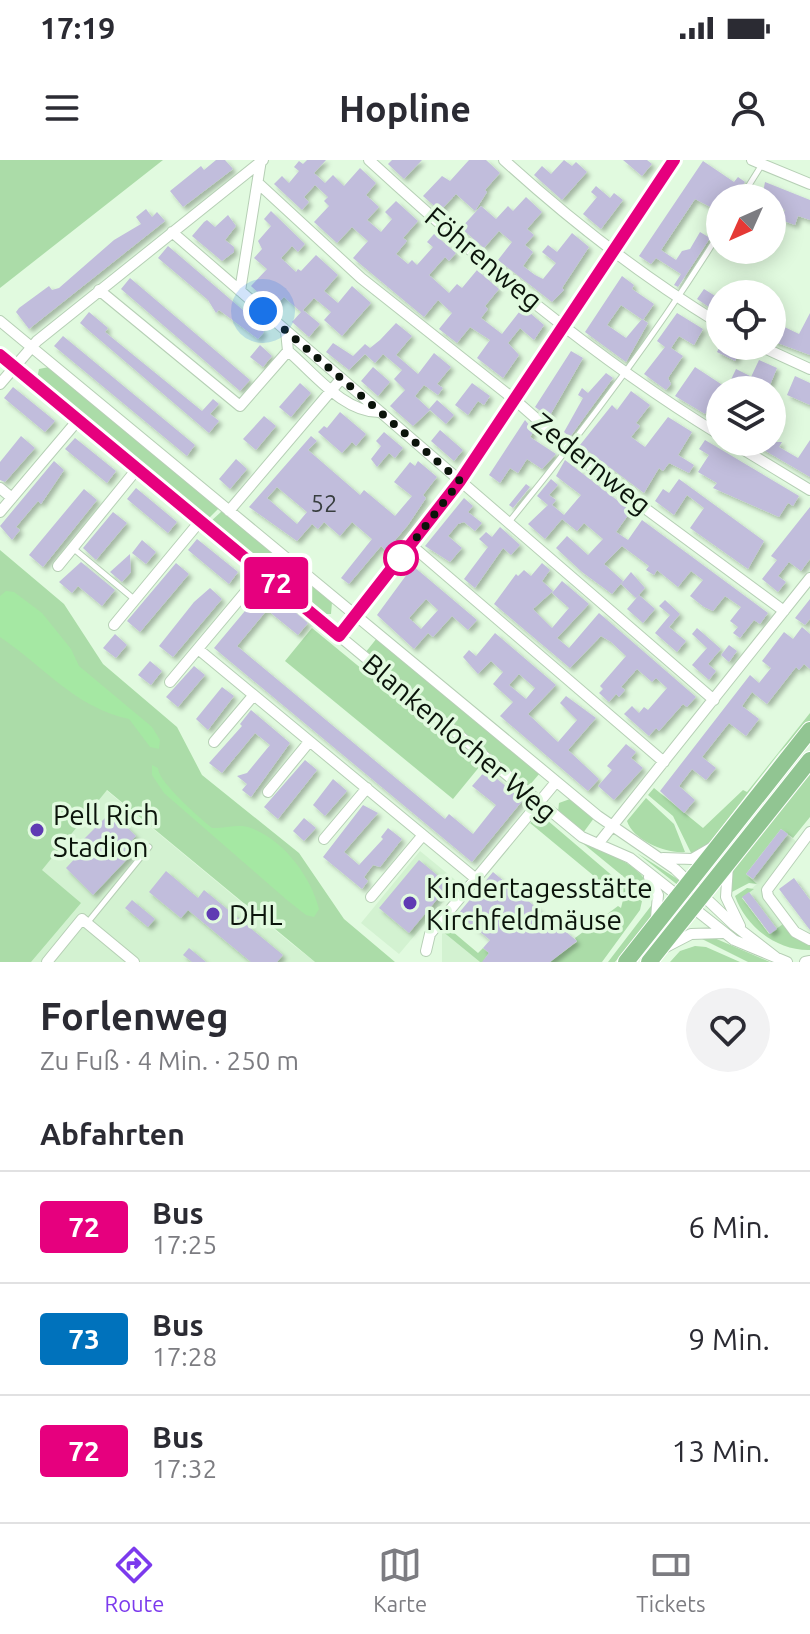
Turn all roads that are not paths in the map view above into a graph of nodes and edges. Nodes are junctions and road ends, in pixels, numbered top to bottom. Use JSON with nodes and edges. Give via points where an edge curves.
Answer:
{"nodes":[{"id":1,"x":369,"y":160,"type":"edge"},
{"id":2,"x":504,"y":160,"type":"edge"},
{"id":3,"x":674,"y":160,"type":"edge"},
{"id":4,"x":262,"y":161,"type":"edge"},
{"id":5,"x":757,"y":162,"type":"edge"},
{"id":6,"x":259,"y":184,"type":"junction"},
{"id":7,"x":747,"y":184,"type":"edge"},
{"id":8,"x":810,"y":184,"type":"edge"},
{"id":9,"x":172,"y":232,"type":"junction"},
{"id":10,"x":614,"y":251,"type":"junction"},
{"id":11,"x":706,"y":255,"type":"edge"},
{"id":12,"x":99,"y":290,"type":"junction"},
{"id":13,"x":240,"y":291,"type":"junction"},
{"id":14,"x":679,"y":299,"type":"junction"},
{"id":15,"x":706,"y":315,"type":"edge"},
{"id":16,"x":0,"y":321,"type":"edge"},
{"id":17,"x":565,"y":325,"type":"junction"},
{"id":18,"x":286,"y":331,"type":"junction"},
{"id":19,"x":30,"y":346,"type":"junction"},
{"id":20,"x":288,"y":351,"type":"junction"},
{"id":21,"x":0,"y":355,"type":"edge"},
{"id":22,"x":786,"y":358,"type":"edge"},
{"id":23,"x":15,"y":365,"type":"junction"},
{"id":24,"x":810,"y":369,"type":"edge"},
{"id":25,"x":626,"y":372,"type":"junction"},
{"id":26,"x":341,"y":379,"type":"junction"},
{"id":27,"x":0,"y":384,"type":"edge"},
{"id":28,"x":333,"y":390,"type":"junction"},
{"id":29,"x":515,"y":400,"type":"junction"},
{"id":30,"x":380,"y":412,"type":"junction"},
{"id":31,"x":78,"y":420,"type":"junction"},
{"id":32,"x":706,"y":426,"type":"edge"},
{"id":33,"x":569,"y":449,"type":"junction"},
{"id":34,"x":754,"y":456,"type":"edge"},
{"id":35,"x":137,"y":469,"type":"junction"},
{"id":36,"x":460,"y":481,"type":"junction"},
{"id":37,"x":0,"y":488,"type":"edge"},
{"id":38,"x":810,"y":490,"type":"edge"},
{"id":39,"x":12,"y":498,"type":"junction"},
{"id":40,"x":229,"y":511,"type":"junction"},
{"id":41,"x":0,"y":512,"type":"edge"},
{"id":42,"x":201,"y":520,"type":"junction"},
{"id":43,"x":508,"y":524,"type":"junction"},
{"id":44,"x":411,"y":545,"type":"junction"},
{"id":45,"x":72,"y":548,"type":"junction"},
{"id":46,"x":58,"y":566,"type":"dead end"},
{"id":47,"x":263,"y":571,"type":"junction"},
{"id":48,"x":810,"y":578,"type":"edge"},
{"id":49,"x":135,"y":599,"type":"junction"},
{"id":50,"x":784,"y":611,"type":"junction"},
{"id":51,"x":355,"y":616,"type":"junction"},
{"id":52,"x":114,"y":625,"type":"dead end"},
{"id":53,"x":339,"y":636,"type":"junction"},
{"id":54,"x":198,"y":649,"type":"junction"},
{"id":55,"x":170,"y":682,"type":"dead end"},
{"id":56,"x":253,"y":696,"type":"junction"},
{"id":57,"x":714,"y":700,"type":"junction"},
{"id":58,"x":810,"y":730,"type":"edge"},
{"id":59,"x":214,"y":742,"type":"dead end"},
{"id":60,"x":309,"y":742,"type":"junction"},
{"id":61,"x":810,"y":760,"type":"edge"},
{"id":62,"x":664,"y":762,"type":"junction"},
{"id":63,"x":556,"y":782,"type":"junction"},
{"id":64,"x":367,"y":788,"type":"junction"},
{"id":65,"x":268,"y":792,"type":"dead end"},
{"id":66,"x":539,"y":802,"type":"junction"},
{"id":67,"x":614,"y":827,"type":"junction"},
{"id":68,"x":810,"y":832,"type":"edge"},
{"id":69,"x":423,"y":835,"type":"junction"},
{"id":70,"x":324,"y":839,"type":"dead end"},
{"id":71,"x":598,"y":844,"type":"junction"},
{"id":72,"x":721,"y":844,"type":"junction"},
{"id":73,"x":149,"y":847,"type":"dead end"},
{"id":74,"x":653,"y":854,"type":"junction"},
{"id":75,"x":729,"y":863,"type":"junction"},
{"id":76,"x":641,"y":866,"type":"junction"},
{"id":77,"x":475,"y":878,"type":"junction"},
{"id":78,"x":690,"y":883,"type":"junction"},
{"id":79,"x":371,"y":897,"type":"dead end"},
{"id":80,"x":679,"y":897,"type":"junction"},
{"id":81,"x":698,"y":902,"type":"junction"},
{"id":82,"x":87,"y":923,"type":"junction"},
{"id":83,"x":652,"y":931,"type":"junction"},
{"id":84,"x":723,"y":933,"type":"junction"},
{"id":85,"x":746,"y":934,"type":"junction"},
{"id":86,"x":810,"y":940,"type":"edge"},
{"id":87,"x":426,"y":951,"type":"dead end"},
{"id":88,"x":654,"y":956,"type":"edge"},
{"id":89,"x":783,"y":960,"type":"edge"},
{"id":90,"x":47,"y":962,"type":"edge"},
{"id":91,"x":134,"y":962,"type":"edge"},
{"id":92,"x":626,"y":962,"type":"edge"}],
"edges":[{"from":1,"to":17,"type":"street","name":"Föhrenweg"},
{"from":2,"to":10,"type":"street"},
{"from":3,"to":10,"type":"street"},
{"from":4,"to":6,"type":"street"},
{"from":4,"to":9,"type":"street"},
{"from":5,"to":7,"type":"lane"},
{"from":5,"to":8,"type":"street"},
{"from":6,"to":13,"type":"street"},
{"from":6,"to":29,"type":"street","name":"Zedernweg","via":[[361,278]]},
{"from":9,"to":12,"type":"street"},
{"from":9,"to":13,"type":"street"},
{"from":10,"to":14,"type":"street"},
{"from":10,"to":17,"type":"street"},
{"from":11,"to":14,"type":"lane"},
{"from":12,"to":19,"type":"street"},
{"from":12,"to":20,"type":"street","via":[[240,406]]},
{"from":13,"to":18,"type":"street"},
{"from":14,"to":15,"type":"street"},
{"from":14,"to":25,"type":"lane"},
{"from":16,"to":19,"type":"street","name":"Blankenlocher Weg"},
{"from":17,"to":25,"type":"street","name":"Föhrenweg"},
{"from":17,"to":29,"type":"street"},
{"from":18,"to":20,"type":"street"},
{"from":18,"to":26,"type":"street"},
{"from":19,"to":23,"type":"street"},
{"from":19,"to":40,"type":"street","name":"Blankenlocher Weg"},
{"from":20,"to":28,"type":"street"},
{"from":21,"to":23,"type":"street","name":"Blankenlocher Weg"},
{"from":22,"to":24,"type":"street"},
{"from":23,"to":27,"type":"street"},
{"from":23,"to":31,"type":"street","name":"Blankenlocher Weg"},
{"from":25,"to":32,"type":"street","name":"Föhrenweg"},
{"from":25,"to":33,"type":"lane"},
{"from":26,"to":28,"type":"street"},
{"from":26,"to":30,"type":"street"},
{"from":28,"to":30,"type":"street","via":[[357,410]]},
{"from":28,"to":40,"type":"street"},
{"from":29,"to":33,"type":"street","name":"Zedernweg"},
{"from":29,"to":36,"type":"street"},
{"from":30,"to":36,"type":"street"},
{"from":31,"to":35,"type":"street","name":"Blankenlocher Weg"},
{"from":31,"to":39,"type":"street"},
{"from":33,"to":43,"type":"lane"},
{"from":33,"to":50,"type":"street","name":"Zedernweg"},
{"from":34,"to":38,"type":"street"},
{"from":35,"to":42,"type":"street","name":"Blankenlocher Weg"},
{"from":35,"to":45,"type":"street"},
{"from":36,"to":43,"type":"street"},
{"from":36,"to":44,"type":"street"},
{"from":37,"to":39,"type":"street"},
{"from":39,"to":41,"type":"street"},
{"from":40,"to":51,"type":"street","name":"Blankenlocher Weg"},
{"from":42,"to":47,"type":"street","name":"Blankenlocher Weg"},
{"from":42,"to":49,"type":"street"},
{"from":43,"to":57,"type":"street"},
{"from":44,"to":51,"type":"street"},
{"from":44,"to":62,"type":"street"},
{"from":45,"to":46,"type":"street"},
{"from":45,"to":49,"type":"lane"},
{"from":47,"to":53,"type":"street","name":"Blankenlocher Weg"},
{"from":47,"to":54,"type":"street"},
{"from":48,"to":50,"type":"street"},
{"from":49,"to":52,"type":"street"},
{"from":50,"to":57,"type":"street"},
{"from":51,"to":53,"type":"street"},
{"from":51,"to":63,"type":"street","name":"Blankenlocher Weg"},
{"from":53,"to":66,"type":"street","name":"Blankenlocher Weg"},
{"from":54,"to":55,"type":"street"},
{"from":54,"to":56,"type":"street"},
{"from":56,"to":59,"type":"street"},
{"from":56,"to":60,"type":"street"},
{"from":57,"to":62,"type":"street"},
{"from":58,"to":72,"type":"main road"},
{"from":60,"to":64,"type":"street"},
{"from":60,"to":65,"type":"street"},
{"from":61,"to":75,"type":"main road"},
{"from":62,"to":67,"type":"street"},
{"from":63,"to":66,"type":"street"},
{"from":63,"to":67,"type":"street","name":"Blankenlocher Weg"},
{"from":64,"to":69,"type":"street"},
{"from":64,"to":70,"type":"street"},
{"from":66,"to":71,"type":"street","name":"Blankenlocher Weg"},
{"from":66,"to":77,"type":"street"},
{"from":67,"to":71,"type":"street"},
{"from":67,"to":74,"type":"street","name":"Blankenlocher Weg"},
{"from":68,"to":86,"type":"street","via":[[767,890],[795,932]]},
{"from":69,"to":77,"type":"street"},
{"from":69,"to":79,"type":"street"},
{"from":71,"to":76,"type":"street","name":"Blankenlocher Weg"},
{"from":72,"to":74,"type":"street","via":[[689,860]]},
{"from":72,"to":78,"type":"main road"},
{"from":73,"to":82,"type":"lane"},
{"from":74,"to":78,"type":"street","name":"Blankenlocher Weg"},
{"from":75,"to":81,"type":"main road"},
{"from":75,"to":85,"type":"street","via":[[726,897]]},
{"from":76,"to":80,"type":"street","name":"Blankenlocher Weg"},
{"from":76,"to":83,"type":"street","via":[[658,895]]},
{"from":77,"to":87,"type":"street","via":[[430,934]]},
{"from":78,"to":80,"type":"main road"},
{"from":78,"to":81,"type":"street","name":"Blankenlocher Weg"},
{"from":80,"to":81,"type":"street","name":"Blankenlocher Weg"},
{"from":80,"to":83,"type":"main road"},
{"from":81,"to":84,"type":"street"},
{"from":81,"to":85,"type":"street"},
{"from":81,"to":88,"type":"main road"},
{"from":82,"to":90,"type":"street","via":[[82,919]]},
{"from":82,"to":91,"type":"street"},
{"from":83,"to":92,"type":"main road"},
{"from":84,"to":88,"type":"street","via":[[691,934]]},
{"from":84,"to":89,"type":"street","via":[[751,950]]},
{"from":85,"to":89,"type":"street"}]}
